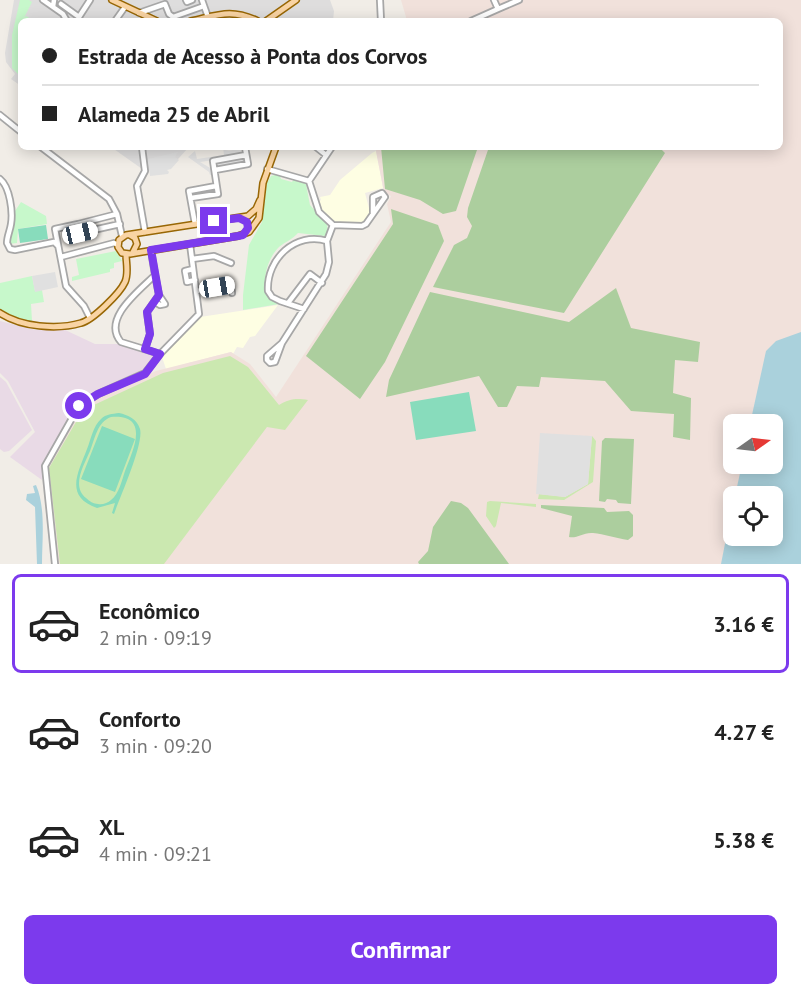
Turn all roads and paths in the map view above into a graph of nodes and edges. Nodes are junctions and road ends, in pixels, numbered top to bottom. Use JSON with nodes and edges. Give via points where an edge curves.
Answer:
{"nodes":[{"id":1,"x":43,"y":0,"type":"edge"},
{"id":2,"x":54,"y":0,"type":"edge"},
{"id":3,"x":90,"y":0,"type":"edge"},
{"id":4,"x":107,"y":0,"type":"edge"},
{"id":5,"x":112,"y":0,"type":"edge"},
{"id":6,"x":186,"y":0,"type":"edge"},
{"id":7,"x":192,"y":0,"type":"edge"},
{"id":8,"x":202,"y":0,"type":"edge"},
{"id":9,"x":296,"y":0,"type":"edge"},
{"id":10,"x":380,"y":0,"type":"edge"},
{"id":11,"x":494,"y":0,"type":"edge"},
{"id":12,"x":519,"y":0,"type":"edge"},
{"id":13,"x":61,"y":4,"type":"dead end"},
{"id":14,"x":204,"y":6,"type":"junction"},
{"id":15,"x":53,"y":7,"type":"junction"},
{"id":16,"x":124,"y":8,"type":"junction"},
{"id":17,"x":498,"y":9,"type":"junction"},
{"id":18,"x":139,"y":13,"type":"junction"},
{"id":19,"x":65,"y":18,"type":"edge"},
{"id":20,"x":117,"y":18,"type":"edge"},
{"id":21,"x":142,"y":18,"type":"edge"},
{"id":22,"x":150,"y":18,"type":"edge"},
{"id":23,"x":207,"y":18,"type":"edge"},
{"id":24,"x":223,"y":18,"type":"edge"},
{"id":25,"x":240,"y":18,"type":"edge"},
{"id":26,"x":250,"y":18,"type":"edge"},
{"id":27,"x":270,"y":18,"type":"edge"},
{"id":28,"x":381,"y":18,"type":"edge"},
{"id":29,"x":478,"y":18,"type":"edge"},
{"id":30,"x":0,"y":115,"type":"edge"},
{"id":31,"x":18,"y":130,"type":"edge"},
{"id":32,"x":45,"y":150,"type":"edge"},
{"id":33,"x":142,"y":150,"type":"edge"},
{"id":34,"x":245,"y":150,"type":"edge"},
{"id":35,"x":275,"y":150,"type":"edge"},
{"id":36,"x":320,"y":150,"type":"edge"},
{"id":37,"x":330,"y":150,"type":"edge"},
{"id":38,"x":246,"y":155,"type":"junction"},
{"id":39,"x":326,"y":155,"type":"junction"},
{"id":40,"x":267,"y":169,"type":"junction"},
{"id":41,"x":215,"y":170,"type":"junction"},
{"id":42,"x":0,"y":179,"type":"edge"},
{"id":43,"x":309,"y":181,"type":"junction"},
{"id":44,"x":260,"y":200,"type":"junction"},
{"id":45,"x":373,"y":213,"type":"dead end"},
{"id":46,"x":117,"y":214,"type":"junction"},
{"id":47,"x":239,"y":218,"type":"junction"},
{"id":48,"x":78,"y":224,"type":"junction"},
{"id":49,"x":120,"y":224,"type":"junction"},
{"id":50,"x":195,"y":224,"type":"junction"},
{"id":51,"x":333,"y":225,"type":"junction"},
{"id":52,"x":145,"y":232,"type":"junction"},
{"id":53,"x":130,"y":235,"type":"junction"},
{"id":54,"x":243,"y":235,"type":"junction"},
{"id":55,"x":122,"y":236,"type":"junction"},
{"id":56,"x":327,"y":241,"type":"junction"},
{"id":57,"x":190,"y":244,"type":"junction"},
{"id":58,"x":118,"y":245,"type":"junction"},
{"id":59,"x":58,"y":246,"type":"junction"},
{"id":60,"x":151,"y":250,"type":"junction"},
{"id":61,"x":129,"y":254,"type":"junction"},
{"id":62,"x":61,"y":257,"type":"junction"},
{"id":63,"x":192,"y":260,"type":"junction"},
{"id":64,"x":231,"y":263,"type":"dead end"},
{"id":65,"x":193,"y":269,"type":"junction"},
{"id":66,"x":155,"y":275,"type":"junction"},
{"id":67,"x":216,"y":279,"type":"dead end"},
{"id":68,"x":195,"y":280,"type":"junction"},
{"id":69,"x":322,"y":283,"type":"junction"},
{"id":70,"x":217,"y":287,"type":"junction"},
{"id":71,"x":207,"y":289,"type":"junction"},
{"id":72,"x":197,"y":291,"type":"junction"},
{"id":73,"x":232,"y":293,"type":"dead end"},
{"id":74,"x":159,"y":295,"type":"junction"},
{"id":75,"x":209,"y":298,"type":"dead end"},
{"id":76,"x":154,"y":302,"type":"junction"},
{"id":77,"x":288,"y":303,"type":"junction"},
{"id":78,"x":304,"y":309,"type":"junction"},
{"id":79,"x":0,"y":313,"type":"edge"},
{"id":80,"x":90,"y":318,"type":"junction"},
{"id":81,"x":282,"y":343,"type":"dead end"},
{"id":82,"x":145,"y":349,"type":"junction"},
{"id":83,"x":160,"y":354,"type":"junction"},
{"id":84,"x":55,"y":564,"type":"edge"}],
"edges":[{"from":1,"to":15,"type":"street"},
{"from":2,"to":15,"type":"street"},
{"from":3,"to":13,"type":"street","via":[[79,17]]},
{"from":4,"to":16,"type":"main road"},
{"from":5,"to":16,"type":"main road"},
{"from":6,"to":7,"type":"street"},
{"from":8,"to":14,"type":"street"},
{"from":9,"to":27,"type":"main road"},
{"from":10,"to":28,"type":"street"},
{"from":11,"to":17,"type":"street"},
{"from":12,"to":17,"type":"street"},
{"from":14,"to":18,"type":"street","via":[[173,17],[165,4]]},
{"from":14,"to":23,"type":"street"},
{"from":15,"to":19,"type":"street"},
{"from":16,"to":18,"type":"main road"},
{"from":16,"to":20,"type":"street"},
{"from":16,"to":21,"type":"main road"},
{"from":17,"to":29,"type":"street"},
{"from":18,"to":22,"type":"main road"},
{"from":24,"to":25,"type":"main road"},
{"from":24,"to":26,"type":"main road","via":[[238,13]]},
{"from":30,"to":31,"type":"street"},
{"from":32,"to":46,"type":"street","via":[[105,195]]},
{"from":33,"to":52,"type":"street","via":[[146,171],[137,186]]},
{"from":34,"to":38,"type":"street"},
{"from":35,"to":40,"type":"main road"},
{"from":36,"to":39,"type":"street"},
{"from":37,"to":39,"type":"street"},
{"from":38,"to":41,"type":"street","via":[[248,164]]},
{"from":38,"to":41,"type":"street","via":[[213,161]]},
{"from":39,"to":43,"type":"street"},
{"from":40,"to":43,"type":"street"},
{"from":40,"to":44,"type":"main road"},
{"from":41,"to":50,"type":"street","via":[[218,194],[191,198]]},
{"from":42,"to":59,"type":"street","via":[[9,198],[10,249],[54,242]]},
{"from":43,"to":51,"type":"street","via":[[319,212]]},
{"from":44,"to":47,"type":"main road","via":[[252,214]]},
{"from":44,"to":54,"type":"main road","via":[[256,223]]},
{"from":45,"to":51,"type":"street","via":[[362,226]]},
{"from":46,"to":48,"type":"street"},
{"from":46,"to":49,"type":"street"},
{"from":47,"to":50,"type":"main road"},
{"from":47,"to":54,"type":"main road","via":[[248,225]]},
{"from":48,"to":49,"type":"street","via":[[80,233]]},
{"from":48,"to":59,"type":"street","via":[[55,229]]},
{"from":49,"to":55,"type":"street"},
{"from":50,"to":52,"type":"main road"},
{"from":51,"to":56,"type":"street"},
{"from":52,"to":53,"type":"main road"},
{"from":53,"to":55,"type":"main road"},
{"from":53,"to":61,"type":"main road","via":[[137,243]]},
{"from":54,"to":57,"type":"main road"},
{"from":55,"to":58,"type":"main road"},
{"from":56,"to":69,"type":"street","via":[[329,262]]},
{"from":56,"to":77,"type":"street","via":[[300,240],[274,262],[268,291],[272,297]]},
{"from":57,"to":60,"type":"main road"},
{"from":57,"to":63,"type":"street"},
{"from":58,"to":61,"type":"main road","via":[[120,251]]},
{"from":58,"to":62,"type":"street"},
{"from":59,"to":62,"type":"street"},
{"from":60,"to":61,"type":"main road"},
{"from":60,"to":66,"type":"street"},
{"from":61,"to":80,"type":"main road","via":[[122,287]]},
{"from":62,"to":80,"type":"street","via":[[66,286]]},
{"from":63,"to":64,"type":"street","via":[[214,256]]},
{"from":63,"to":65,"type":"street"},
{"from":65,"to":68,"type":"street"},
{"from":65,"to":68,"type":"street","via":[[185,271],[187,282]]},
{"from":66,"to":74,"type":"street"},
{"from":66,"to":82,"type":"street","via":[[116,317],[121,342]]},
{"from":67,"to":70,"type":"street"},
{"from":68,"to":72,"type":"street"},
{"from":69,"to":77,"type":"street","via":[[310,274]]},
{"from":69,"to":78,"type":"street"},
{"from":70,"to":71,"type":"street"},
{"from":70,"to":73,"type":"street","via":[[231,285]]},
{"from":71,"to":72,"type":"street"},
{"from":71,"to":75,"type":"street"},
{"from":72,"to":83,"type":"street","via":[[199,314]]},
{"from":74,"to":76,"type":"street"},
{"from":74,"to":76,"type":"street","via":[[165,304]]},
{"from":76,"to":82,"type":"street","via":[[147,312],[150,334]]},
{"from":77,"to":78,"type":"street"},
{"from":78,"to":81,"type":"street"},
{"from":79,"to":80,"type":"main road","via":[[27,324],[45,326],[82,323]]},
{"from":82,"to":83,"type":"street"},
{"from":83,"to":84,"type":"street","via":[[145,374],[79,406],[45,466]]}]}
